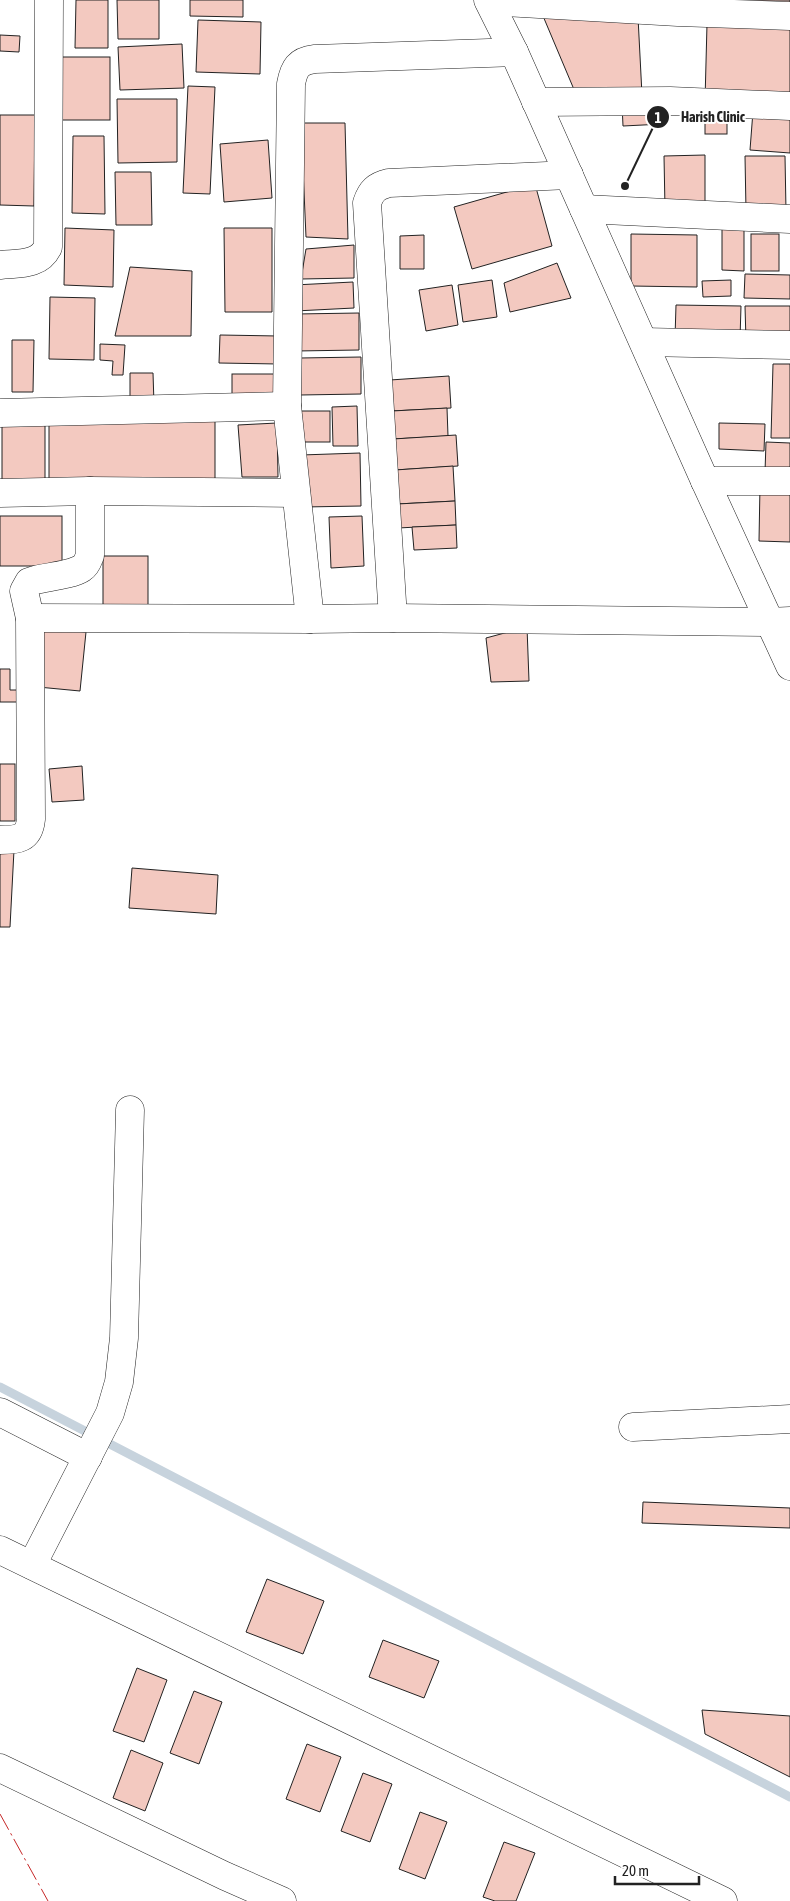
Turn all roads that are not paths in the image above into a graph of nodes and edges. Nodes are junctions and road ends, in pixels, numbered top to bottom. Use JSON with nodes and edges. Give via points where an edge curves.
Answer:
{"nodes":[{"id":1,"x":50,"y":0,"type":"edge"},
{"id":2,"x":488,"y":1,"type":"edge"},
{"id":3,"x":738,"y":7,"type":"edge"},
{"id":4,"x":790,"y":16,"type":"edge"},
{"id":5,"x":514,"y":52,"type":"junction"},
{"id":6,"x":536,"y":102,"type":"junction"},
{"id":7,"x":790,"y":106,"type":"edge"},
{"id":8,"x":569,"y":174,"type":"junction"},
{"id":9,"x":584,"y":209,"type":"junction"},
{"id":10,"x":790,"y":219,"type":"edge"},
{"id":11,"x":0,"y":265,"type":"edge"},
{"id":12,"x":644,"y":342,"type":"junction"},
{"id":13,"x":790,"y":344,"type":"edge"},
{"id":14,"x":287,"y":406,"type":"junction"},
{"id":15,"x":0,"y":412,"type":"edge"},
{"id":16,"x":705,"y":481,"type":"junction"},
{"id":17,"x":790,"y":481,"type":"edge"},
{"id":18,"x":90,"y":490,"type":"junction"},
{"id":19,"x":0,"y":492,"type":"edge"},
{"id":20,"x":296,"y":493,"type":"junction"},
{"id":21,"x":30,"y":618,"type":"junction"},
{"id":22,"x":393,"y":618,"type":"junction"},
{"id":23,"x":310,"y":620,"type":"junction"},
{"id":24,"x":779,"y":621,"type":"edge"},
{"id":25,"x":790,"y":666,"type":"edge"},
{"id":26,"x":0,"y":840,"type":"edge"},
{"id":27,"x":130,"y":1110,"type":"dead end"},
{"id":28,"x":0,"y":1412,"type":"edge"},
{"id":29,"x":790,"y":1419,"type":"edge"},
{"id":30,"x":633,"y":1427,"type":"dead end"},
{"id":31,"x":90,"y":1453,"type":"junction"},
{"id":32,"x":0,"y":1550,"type":"edge"},
{"id":33,"x":32,"y":1565,"type":"junction"},
{"id":34,"x":0,"y":1768,"type":"edge"},
{"id":35,"x":282,"y":1901,"type":"edge"},
{"id":36,"x":723,"y":1901,"type":"edge"}],
"edges":[{"from":1,"to":11,"type":"street","via":[[48,247],[36,260]]},
{"from":2,"to":3,"type":"street"},
{"from":2,"to":5,"type":"street"},
{"from":3,"to":4,"type":"street"},
{"from":5,"to":6,"type":"street"},
{"from":5,"to":14,"type":"street","via":[[315,59],[298,64],[291,84]]},
{"from":6,"to":7,"type":"street","via":[[670,101]]},
{"from":6,"to":8,"type":"street"},
{"from":8,"to":9,"type":"street"},
{"from":8,"to":22,"type":"street","via":[[389,183],[374,189],[370,195]]},
{"from":9,"to":10,"type":"street"},
{"from":9,"to":12,"type":"street"},
{"from":12,"to":13,"type":"street"},
{"from":12,"to":16,"type":"street"},
{"from":14,"to":15,"type":"street"},
{"from":14,"to":20,"type":"street"},
{"from":16,"to":17,"type":"street"},
{"from":16,"to":24,"type":"street"},
{"from":18,"to":19,"type":"street"},
{"from":18,"to":20,"type":"street"},
{"from":18,"to":21,"type":"street","via":[[90,555],[87,563],[74,572],[30,582],[24,592]]},
{"from":20,"to":23,"type":"street"},
{"from":21,"to":23,"type":"street"},
{"from":21,"to":26,"type":"street","via":[[30,829],[24,837]]},
{"from":22,"to":23,"type":"street"},
{"from":22,"to":24,"type":"street"},
{"from":24,"to":25,"type":"street"},
{"from":27,"to":31,"type":"street","via":[[124,1338],[119,1382],[110,1413]]},
{"from":28,"to":31,"type":"street"},
{"from":29,"to":30,"type":"street"},
{"from":31,"to":33,"type":"street"},
{"from":32,"to":33,"type":"street"},
{"from":33,"to":36,"type":"street"},
{"from":34,"to":35,"type":"street"}]}
